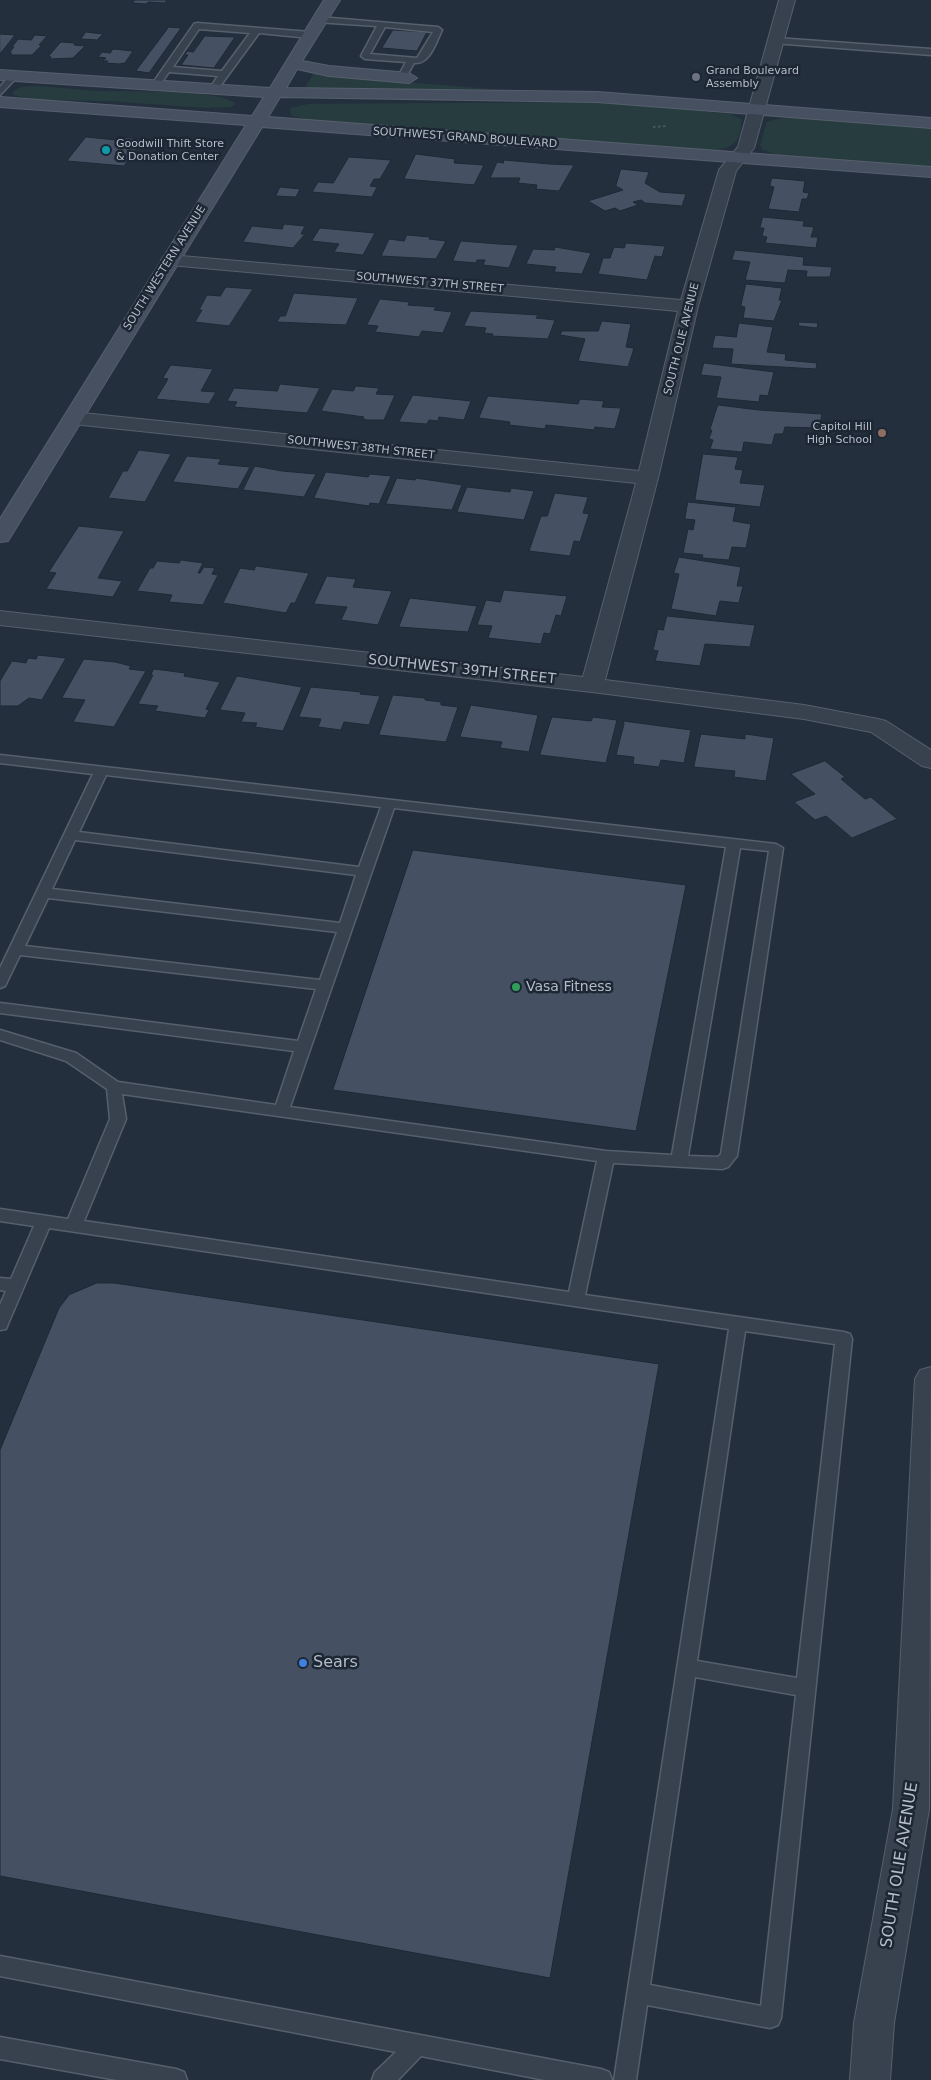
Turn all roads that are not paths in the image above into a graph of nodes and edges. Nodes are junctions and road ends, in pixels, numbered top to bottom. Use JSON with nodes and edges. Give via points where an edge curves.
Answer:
{"nodes":[{"id":1,"x":332,"y":0,"type":"edge"},
{"id":2,"x":787,"y":0,"type":"edge"},
{"id":3,"x":320,"y":20,"type":"junction"},
{"id":4,"x":382,"y":24,"type":"junction"},
{"id":5,"x":256,"y":30,"type":"junction"},
{"id":6,"x":310,"y":35,"type":"junction"},
{"id":7,"x":776,"y":41,"type":"junction"},
{"id":8,"x":931,"y":52,"type":"edge"},
{"id":9,"x":411,"y":60,"type":"junction"},
{"id":10,"x":292,"y":63,"type":"junction"},
{"id":11,"x":166,"y":69,"type":"junction"},
{"id":12,"x":224,"y":74,"type":"junction"},
{"id":13,"x":7,"y":75,"type":"edge"},
{"id":14,"x":402,"y":77,"type":"junction"},
{"id":15,"x":154,"y":87,"type":"junction"},
{"id":16,"x":212,"y":91,"type":"junction"},
{"id":17,"x":0,"y":92,"type":"edge"},
{"id":18,"x":273,"y":93,"type":"junction"},
{"id":19,"x":597,"y":97,"type":"junction"},
{"id":20,"x":0,"y":102,"type":"edge"},
{"id":21,"x":758,"y":109,"type":"junction"},
{"id":22,"x":256,"y":121,"type":"junction"},
{"id":23,"x":931,"y":123,"type":"edge"},
{"id":24,"x":739,"y":157,"type":"junction"},
{"id":25,"x":931,"y":172,"type":"edge"},
{"id":26,"x":170,"y":260,"type":"junction"},
{"id":27,"x":689,"y":306,"type":"junction"},
{"id":28,"x":74,"y":418,"type":"junction"},
{"id":29,"x":648,"y":478,"type":"junction"},
{"id":30,"x":0,"y":536,"type":"edge"},
{"id":31,"x":0,"y":618,"type":"edge"},
{"id":32,"x":592,"y":685,"type":"junction"},
{"id":33,"x":923,"y":755,"type":"edge"},
{"id":34,"x":0,"y":759,"type":"edge"},
{"id":35,"x":101,"y":771,"type":"junction"},
{"id":36,"x":388,"y":804,"type":"junction"},
{"id":37,"x":70,"y":835,"type":"junction"},
{"id":38,"x":734,"y":843,"type":"junction"},
{"id":39,"x":364,"y":872,"type":"junction"},
{"id":40,"x":43,"y":893,"type":"junction"},
{"id":41,"x":345,"y":928,"type":"junction"},
{"id":42,"x":15,"y":950,"type":"junction"},
{"id":43,"x":0,"y":983,"type":"edge"},
{"id":44,"x":324,"y":986,"type":"junction"},
{"id":45,"x":0,"y":1008,"type":"edge"},
{"id":46,"x":0,"y":1035,"type":"edge"},
{"id":47,"x":303,"y":1047,"type":"junction"},
{"id":48,"x":114,"y":1087,"type":"junction"},
{"id":49,"x":281,"y":1111,"type":"junction"},
{"id":50,"x":606,"y":1157,"type":"junction"},
{"id":51,"x":679,"y":1160,"type":"junction"},
{"id":52,"x":0,"y":1215,"type":"edge"},
{"id":53,"x":44,"y":1222,"type":"junction"},
{"id":54,"x":74,"y":1225,"type":"junction"},
{"id":55,"x":8,"y":1285,"type":"edge"},
{"id":56,"x":576,"y":1300,"type":"junction"},
{"id":57,"x":0,"y":1324,"type":"edge"},
{"id":58,"x":738,"y":1324,"type":"junction"},
{"id":59,"x":931,"y":1379,"type":"edge"},
{"id":60,"x":687,"y":1667,"type":"junction"},
{"id":61,"x":806,"y":1688,"type":"junction"},
{"id":62,"x":923,"y":1764,"type":"edge"},
{"id":63,"x":0,"y":1966,"type":"edge"},
{"id":64,"x":638,"y":1993,"type":"junction"},
{"id":65,"x":416,"y":2045,"type":"junction"},
{"id":66,"x":0,"y":2048,"type":"edge"},
{"id":67,"x":176,"y":2080,"type":"edge"},
{"id":68,"x":383,"y":2080,"type":"edge"},
{"id":69,"x":601,"y":2080,"type":"edge"},
{"id":70,"x":625,"y":2080,"type":"edge"},
{"id":71,"x":870,"y":2080,"type":"edge"}],
"edges":[{"from":1,"to":3,"type":"street","name":"SOUTH WESTERN AVENUE"},
{"from":2,"to":7,"type":"street","name":"SOUTH OLIE AVENUE"},
{"from":3,"to":4,"type":"lane"},
{"from":3,"to":6,"type":"street","name":"SOUTH WESTERN AVENUE"},
{"from":4,"to":9,"type":"lane","via":[[365,56]]},
{"from":4,"to":9,"type":"lane","via":[[438,30],[424,58]]},
{"from":5,"to":6,"type":"lane"},
{"from":5,"to":11,"type":"lane","via":[[197,26]]},
{"from":5,"to":12,"type":"lane"},
{"from":6,"to":10,"type":"street","name":"SOUTH WESTERN AVENUE"},
{"from":7,"to":8,"type":"lane"},
{"from":7,"to":21,"type":"street","name":"SOUTH OLIE AVENUE"},
{"from":9,"to":14,"type":"lane"},
{"from":10,"to":14,"type":"street","via":[[329,71]]},
{"from":10,"to":18,"type":"street","name":"SOUTH WESTERN AVENUE"},
{"from":11,"to":12,"type":"lane"},
{"from":11,"to":15,"type":"lane"},
{"from":12,"to":16,"type":"lane"},
{"from":13,"to":15,"type":"street"},
{"from":13,"to":17,"type":"lane"},
{"from":14,"to":19,"type":"street","via":[[496,84]]},
{"from":15,"to":16,"type":"street"},
{"from":16,"to":18,"type":"street"},
{"from":18,"to":19,"type":"street"},
{"from":18,"to":22,"type":"street","name":"SOUTH WESTERN AVENUE"},
{"from":19,"to":21,"type":"street"},
{"from":20,"to":22,"type":"street","name":"SOUTHWEST GRAND BOULEVARD"},
{"from":21,"to":23,"type":"street"},
{"from":21,"to":24,"type":"street","name":"SOUTH OLIE AVENUE","via":[[746,148]]},
{"from":22,"to":24,"type":"street","name":"SOUTHWEST GRAND BOULEVARD"},
{"from":22,"to":26,"type":"street","name":"SOUTH WESTERN AVENUE"},
{"from":24,"to":25,"type":"street","name":"SOUTHWEST GRAND BOULEVARD"},
{"from":24,"to":27,"type":"street","name":"SOUTH OLIE AVENUE","via":[[728,170]]},
{"from":26,"to":27,"type":"street","name":"SOUTHWEST 37TH STREET"},
{"from":26,"to":28,"type":"street","name":"SOUTH WESTERN AVENUE"},
{"from":27,"to":29,"type":"street","name":"SOUTH OLIE AVENUE"},
{"from":28,"to":29,"type":"street","name":"SOUTHWEST 38TH STREET"},
{"from":28,"to":30,"type":"street","name":"SOUTH WESTERN AVENUE"},
{"from":29,"to":32,"type":"street","name":"SOUTH OLIE AVENUE"},
{"from":31,"to":32,"type":"street","name":"SOUTHWEST 39TH STREET"},
{"from":32,"to":33,"type":"street","name":"SOUTHWEST 39TH STREET","via":[[804,712],[878,726]]},
{"from":34,"to":35,"type":"lane"},
{"from":35,"to":36,"type":"lane"},
{"from":35,"to":37,"type":"lane"},
{"from":36,"to":38,"type":"lane"},
{"from":36,"to":39,"type":"lane"},
{"from":37,"to":39,"type":"lane"},
{"from":37,"to":40,"type":"lane"},
{"from":38,"to":51,"type":"lane"},
{"from":38,"to":51,"type":"lane","via":[[776,848],[729,1156],[722,1163]]},
{"from":39,"to":41,"type":"lane"},
{"from":40,"to":41,"type":"lane"},
{"from":40,"to":42,"type":"lane"},
{"from":41,"to":44,"type":"lane"},
{"from":42,"to":43,"type":"lane"},
{"from":42,"to":44,"type":"lane"},
{"from":44,"to":47,"type":"lane"},
{"from":45,"to":47,"type":"lane"},
{"from":46,"to":48,"type":"lane","via":[[71,1057]]},
{"from":47,"to":49,"type":"lane"},
{"from":48,"to":49,"type":"lane"},
{"from":48,"to":54,"type":"lane","via":[[118,1119]]},
{"from":49,"to":50,"type":"lane"},
{"from":50,"to":51,"type":"lane"},
{"from":50,"to":56,"type":"lane"},
{"from":52,"to":53,"type":"lane"},
{"from":53,"to":54,"type":"lane"},
{"from":53,"to":55,"type":"lane"},
{"from":54,"to":56,"type":"lane"},
{"from":55,"to":57,"type":"lane"},
{"from":56,"to":58,"type":"lane"},
{"from":58,"to":60,"type":"lane"},
{"from":58,"to":61,"type":"lane","via":[[844,1339]]},
{"from":59,"to":62,"type":"street","name":"SOUTH OLIE AVENUE"},
{"from":60,"to":61,"type":"lane"},
{"from":60,"to":64,"type":"lane"},
{"from":61,"to":64,"type":"lane","via":[[770,2018]]},
{"from":62,"to":71,"type":"street","name":"SOUTH OLIE AVENUE","via":[[874,2023]]},
{"from":63,"to":65,"type":"lane"},
{"from":64,"to":70,"type":"lane"},
{"from":65,"to":68,"type":"lane"},
{"from":65,"to":69,"type":"lane"},
{"from":66,"to":67,"type":"lane"}]}
